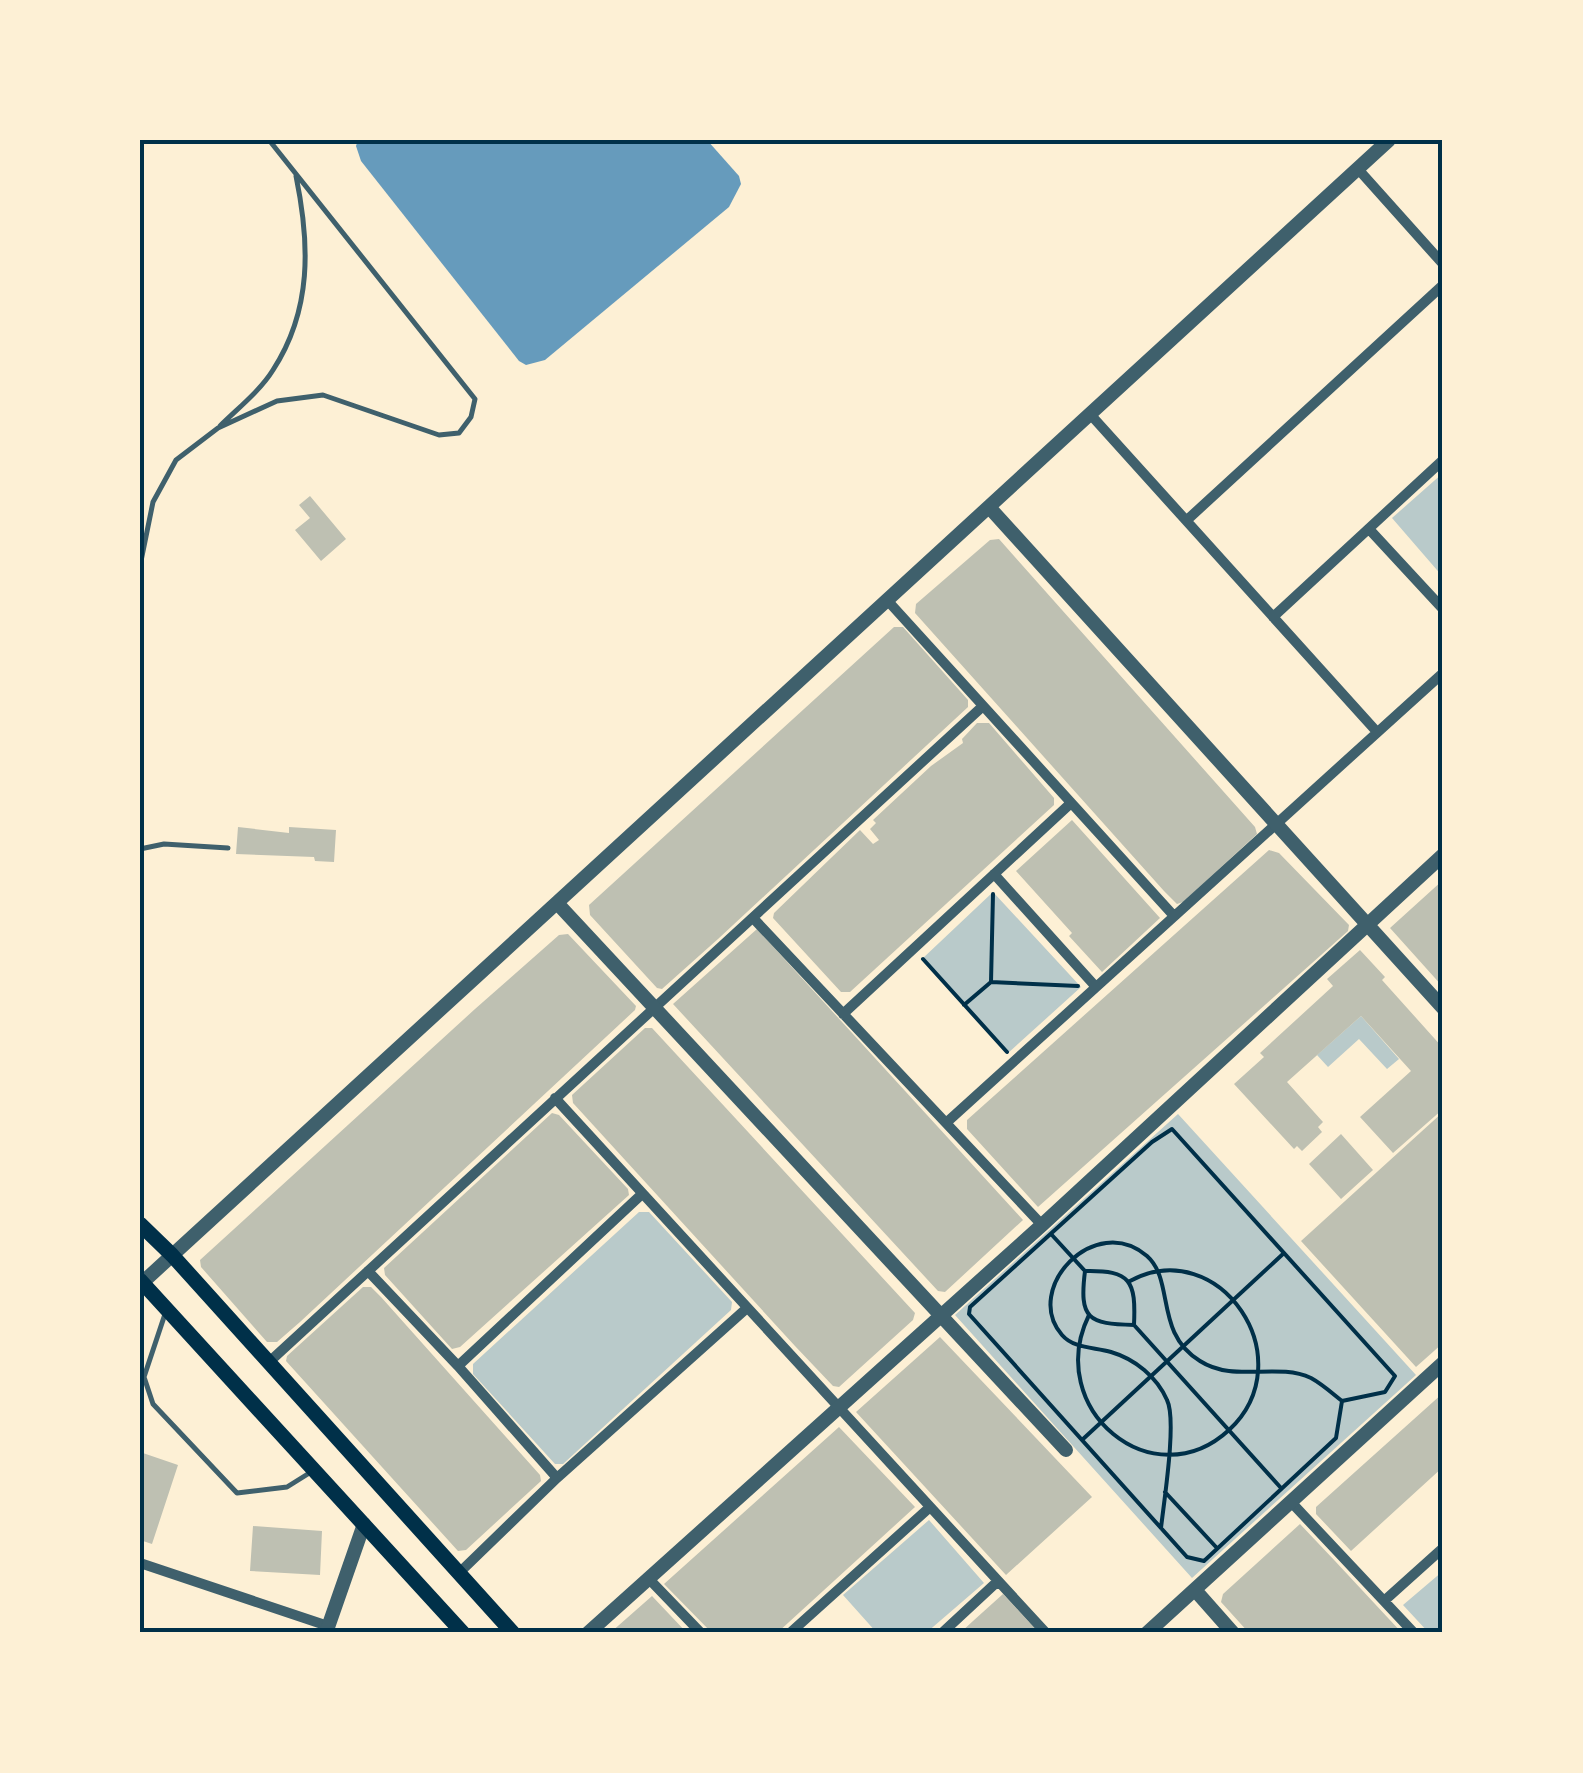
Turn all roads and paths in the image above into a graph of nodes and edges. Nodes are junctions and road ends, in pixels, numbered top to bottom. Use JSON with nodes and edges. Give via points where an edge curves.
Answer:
{"nodes":[{"id":1,"x":269,"y":140,"type":"edge"},
{"id":2,"x":1389,"y":140,"type":"edge"},
{"id":3,"x":1358,"y":169,"type":"junction"},
{"id":4,"x":295,"y":173,"type":"junction"},
{"id":5,"x":1443,"y":264,"type":"edge"},
{"id":6,"x":1443,"y":285,"type":"edge"},
{"id":7,"x":1090,"y":414,"type":"junction"},
{"id":8,"x":218,"y":428,"type":"junction"},
{"id":9,"x":1443,"y":460,"type":"edge"},
{"id":10,"x":989,"y":507,"type":"junction"},
{"id":11,"x":1186,"y":520,"type":"junction"},
{"id":12,"x":1368,"y":529,"type":"junction"},
{"id":13,"x":140,"y":566,"type":"edge"},
{"id":14,"x":887,"y":600,"type":"junction"},
{"id":15,"x":1443,"y":609,"type":"edge"},
{"id":16,"x":1273,"y":617,"type":"junction"},
{"id":17,"x":1443,"y":672,"type":"edge"},
{"id":18,"x":983,"y":706,"type":"junction"},
{"id":19,"x":1376,"y":732,"type":"junction"},
{"id":20,"x":1071,"y":803,"type":"junction"},
{"id":21,"x":1276,"y":824,"type":"junction"},
{"id":22,"x":228,"y":848,"type":"dead end"},
{"id":23,"x":140,"y":849,"type":"edge"},
{"id":24,"x":1443,"y":856,"type":"edge"},
{"id":25,"x":994,"y":874,"type":"junction"},
{"id":26,"x":993,"y":894,"type":"dead end"},
{"id":27,"x":556,"y":903,"type":"junction"},
{"id":28,"x":1174,"y":916,"type":"junction"},
{"id":29,"x":754,"y":919,"type":"junction"},
{"id":30,"x":1366,"y":924,"type":"junction"},
{"id":31,"x":923,"y":960,"type":"dead end"},
{"id":32,"x":991,"y":982,"type":"junction"},
{"id":33,"x":1080,"y":986,"type":"dead end"},
{"id":34,"x":1096,"y":987,"type":"junction"},
{"id":35,"x":964,"y":1005,"type":"junction"},
{"id":36,"x":655,"y":1006,"type":"junction"},
{"id":37,"x":1443,"y":1008,"type":"edge"},
{"id":38,"x":843,"y":1014,"type":"junction"},
{"id":39,"x":1008,"y":1052,"type":"dead end"},
{"id":40,"x":556,"y":1098,"type":"junction"},
{"id":41,"x":946,"y":1124,"type":"junction"},
{"id":42,"x":1172,"y":1128,"type":"dead end"},
{"id":43,"x":642,"y":1194,"type":"junction"},
{"id":44,"x":140,"y":1224,"type":"edge"},
{"id":45,"x":1046,"y":1230,"type":"junction"},
{"id":46,"x":1284,"y":1253,"type":"junction"},
{"id":47,"x":172,"y":1255,"type":"junction"},
{"id":48,"x":1072,"y":1258,"type":"junction"},
{"id":49,"x":1158,"y":1270,"type":"junction"},
{"id":50,"x":368,"y":1271,"type":"junction"},
{"id":51,"x":1085,"y":1272,"type":"junction"},
{"id":52,"x":141,"y":1281,"type":"edge"},
{"id":53,"x":1130,"y":1281,"type":"junction"},
{"id":54,"x":1232,"y":1300,"type":"junction"},
{"id":55,"x":970,"y":1306,"type":"dead end"},
{"id":56,"x":747,"y":1308,"type":"junction"},
{"id":57,"x":167,"y":1309,"type":"junction"},
{"id":58,"x":942,"y":1314,"type":"junction"},
{"id":59,"x":1089,"y":1315,"type":"junction"},
{"id":60,"x":1134,"y":1325,"type":"junction"},
{"id":61,"x":1184,"y":1345,"type":"junction"},
{"id":62,"x":1078,"y":1346,"type":"junction"},
{"id":63,"x":1166,"y":1361,"type":"junction"},
{"id":64,"x":268,"y":1362,"type":"junction"},
{"id":65,"x":1443,"y":1363,"type":"edge"},
{"id":66,"x":458,"y":1366,"type":"junction"},
{"id":67,"x":1258,"y":1373,"type":"junction"},
{"id":68,"x":1150,"y":1376,"type":"junction"},
{"id":69,"x":1342,"y":1401,"type":"junction"},
{"id":70,"x":838,"y":1407,"type":"junction"},
{"id":71,"x":1100,"y":1423,"type":"junction"},
{"id":72,"x":1229,"y":1430,"type":"junction"},
{"id":73,"x":1082,"y":1440,"type":"junction"},
{"id":74,"x":1066,"y":1450,"type":"dead end"},
{"id":75,"x":1168,"y":1453,"type":"junction"},
{"id":76,"x":314,"y":1470,"type":"junction"},
{"id":77,"x":558,"y":1478,"type":"junction"},
{"id":78,"x":1282,"y":1488,"type":"junction"},
{"id":79,"x":1165,"y":1492,"type":"junction"},
{"id":80,"x":1291,"y":1502,"type":"junction"},
{"id":81,"x":929,"y":1508,"type":"junction"},
{"id":82,"x":364,"y":1524,"type":"junction"},
{"id":83,"x":1161,"y":1528,"type":"junction"},
{"id":84,"x":1217,"y":1548,"type":"junction"},
{"id":85,"x":1443,"y":1548,"type":"edge"},
{"id":86,"x":140,"y":1562,"type":"edge"},
{"id":87,"x":459,"y":1573,"type":"junction"},
{"id":88,"x":649,"y":1579,"type":"junction"},
{"id":89,"x":998,"y":1581,"type":"junction"},
{"id":90,"x":1195,"y":1590,"type":"junction"},
{"id":91,"x":1384,"y":1601,"type":"junction"},
{"id":92,"x":327,"y":1629,"type":"edge"},
{"id":93,"x":462,"y":1632,"type":"edge"},
{"id":94,"x":513,"y":1633,"type":"edge"},
{"id":95,"x":588,"y":1633,"type":"edge"},
{"id":96,"x":702,"y":1633,"type":"edge"},
{"id":97,"x":790,"y":1633,"type":"edge"},
{"id":98,"x":942,"y":1633,"type":"edge"},
{"id":99,"x":1046,"y":1633,"type":"edge"},
{"id":100,"x":1148,"y":1633,"type":"edge"},
{"id":101,"x":1233,"y":1633,"type":"edge"},
{"id":102,"x":1414,"y":1633,"type":"edge"}],
"edges":[{"from":1,"to":4,"type":"lane"},
{"from":2,"to":3,"type":"street"},
{"from":3,"to":5,"type":"street"},
{"from":3,"to":7,"type":"street"},
{"from":4,"to":8,"type":"lane","via":[[307,268],[296,324],[272,372]]},
{"from":4,"to":8,"type":"lane","via":[[474,399],[472,417],[458,433],[439,435],[323,395],[278,402]]},
{"from":6,"to":11,"type":"street"},
{"from":7,"to":10,"type":"street"},
{"from":7,"to":11,"type":"street"},
{"from":8,"to":13,"type":"lane","via":[[165,476]]},
{"from":9,"to":12,"type":"street"},
{"from":10,"to":14,"type":"street"},
{"from":10,"to":21,"type":"street"},
{"from":11,"to":16,"type":"street"},
{"from":12,"to":15,"type":"street"},
{"from":12,"to":16,"type":"street"},
{"from":14,"to":18,"type":"street"},
{"from":14,"to":27,"type":"street"},
{"from":16,"to":19,"type":"street"},
{"from":17,"to":19,"type":"street"},
{"from":18,"to":20,"type":"street"},
{"from":18,"to":29,"type":"street"},
{"from":19,"to":21,"type":"street"},
{"from":20,"to":25,"type":"street"},
{"from":20,"to":28,"type":"street"},
{"from":21,"to":28,"type":"street"},
{"from":21,"to":30,"type":"street"},
{"from":22,"to":23,"type":"lane"},
{"from":24,"to":30,"type":"street"},
{"from":25,"to":34,"type":"street"},
{"from":25,"to":38,"type":"street"},
{"from":26,"to":32,"type":"path"},
{"from":27,"to":36,"type":"street"},
{"from":27,"to":47,"type":"street"},
{"from":28,"to":34,"type":"street"},
{"from":29,"to":36,"type":"street"},
{"from":29,"to":38,"type":"street"},
{"from":30,"to":37,"type":"street"},
{"from":30,"to":45,"type":"street"},
{"from":31,"to":35,"type":"path"},
{"from":32,"to":33,"type":"path"},
{"from":32,"to":35,"type":"path"},
{"from":34,"to":41,"type":"street"},
{"from":35,"to":39,"type":"path"},
{"from":36,"to":40,"type":"street"},
{"from":36,"to":58,"type":"street"},
{"from":38,"to":41,"type":"street"},
{"from":40,"to":43,"type":"street"},
{"from":40,"to":50,"type":"street"},
{"from":41,"to":45,"type":"street"},
{"from":42,"to":46,"type":"path"},
{"from":43,"to":56,"type":"street"},
{"from":43,"to":66,"type":"street"},
{"from":44,"to":47,"type":"main road"},
{"from":45,"to":48,"type":"path"},
{"from":45,"to":58,"type":"street"},
{"from":46,"to":54,"type":"path"},
{"from":46,"to":69,"type":"path","via":[[1395,1376],[1386,1392]]},
{"from":47,"to":52,"type":"street"},
{"from":47,"to":64,"type":"main road"},
{"from":48,"to":49,"type":"path","via":[[1102,1243],[1123,1244]]},
{"from":48,"to":51,"type":"path"},
{"from":48,"to":62,"type":"path","via":[[1052,1296],[1054,1321]]},
{"from":49,"to":53,"type":"path"},
{"from":49,"to":54,"type":"path","via":[[1215,1283]]},
{"from":49,"to":61,"type":"path","via":[[1166,1317]]},
{"from":50,"to":64,"type":"street"},
{"from":50,"to":66,"type":"street"},
{"from":51,"to":53,"type":"path","via":[[1112,1270]]},
{"from":51,"to":59,"type":"path","via":[[1081,1300]]},
{"from":52,"to":57,"type":"main road"},
{"from":53,"to":60,"type":"path"},
{"from":54,"to":61,"type":"path"},
{"from":54,"to":67,"type":"path","via":[[1254,1331]]},
{"from":55,"to":73,"type":"path","via":[[969,1314]]},
{"from":56,"to":70,"type":"street"},
{"from":56,"to":77,"type":"street"},
{"from":57,"to":76,"type":"main road"},
{"from":57,"to":76,"type":"lane","via":[[144,1377],[153,1404],[237,1493],[286,1487]]},
{"from":58,"to":70,"type":"street"},
{"from":58,"to":74,"type":"street"},
{"from":59,"to":60,"type":"path","via":[[1101,1324]]},
{"from":59,"to":62,"type":"path"},
{"from":60,"to":63,"type":"path"},
{"from":61,"to":63,"type":"path"},
{"from":61,"to":67,"type":"path","via":[[1200,1361],[1228,1372]]},
{"from":62,"to":68,"type":"path","via":[[1112,1352]]},
{"from":62,"to":71,"type":"path","via":[[1079,1385]]},
{"from":63,"to":68,"type":"path"},
{"from":63,"to":72,"type":"path"},
{"from":64,"to":87,"type":"main road"},
{"from":65,"to":80,"type":"street"},
{"from":66,"to":77,"type":"street"},
{"from":67,"to":69,"type":"path","via":[[1310,1378]]},
{"from":67,"to":72,"type":"path","via":[[1252,1396]]},
{"from":68,"to":71,"type":"path"},
{"from":68,"to":75,"type":"path","via":[[1170,1403]]},
{"from":69,"to":78,"type":"path","via":[[1336,1438]]},
{"from":70,"to":81,"type":"street"},
{"from":70,"to":88,"type":"street"},
{"from":71,"to":73,"type":"path"},
{"from":71,"to":75,"type":"path","via":[[1129,1446]]},
{"from":72,"to":75,"type":"path","via":[[1191,1450]]},
{"from":72,"to":78,"type":"path"},
{"from":73,"to":83,"type":"path"},
{"from":75,"to":79,"type":"path"},
{"from":76,"to":82,"type":"main road"},
{"from":77,"to":87,"type":"street"},
{"from":78,"to":84,"type":"path"},
{"from":79,"to":83,"type":"path"},
{"from":79,"to":84,"type":"path"},
{"from":80,"to":90,"type":"street"},
{"from":80,"to":91,"type":"street"},
{"from":81,"to":89,"type":"street"},
{"from":81,"to":97,"type":"street"},
{"from":82,"to":92,"type":"street"},
{"from":82,"to":93,"type":"main road"},
{"from":83,"to":84,"type":"path","via":[[1187,1557],[1204,1560]]},
{"from":85,"to":91,"type":"street"},
{"from":86,"to":92,"type":"street"},
{"from":87,"to":94,"type":"main road"},
{"from":88,"to":95,"type":"street"},
{"from":88,"to":96,"type":"street"},
{"from":89,"to":98,"type":"street"},
{"from":89,"to":99,"type":"street"},
{"from":90,"to":100,"type":"street"},
{"from":90,"to":101,"type":"street"},
{"from":91,"to":102,"type":"street"}]}
